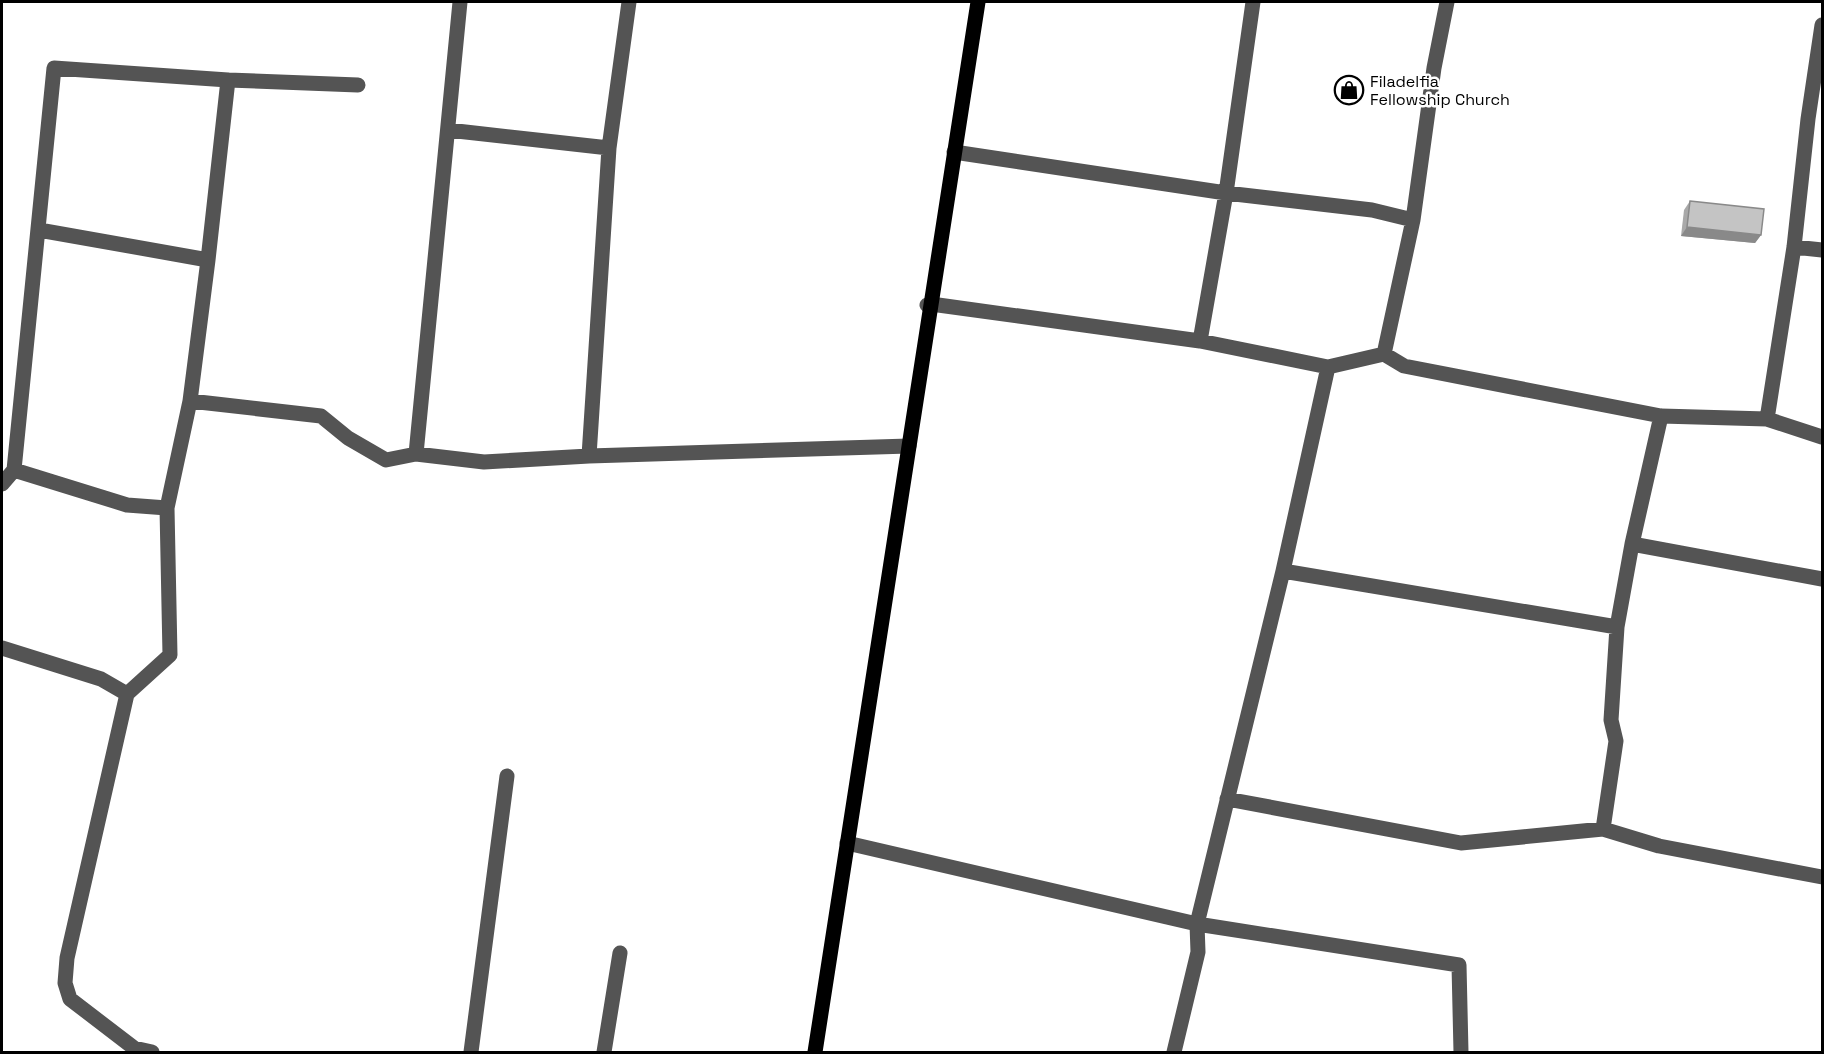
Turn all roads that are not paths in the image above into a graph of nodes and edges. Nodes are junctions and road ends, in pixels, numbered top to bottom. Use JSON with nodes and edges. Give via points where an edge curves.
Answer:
{"nodes":[{"id":1,"x":460,"y":2,"type":"edge"},
{"id":2,"x":629,"y":2,"type":"edge"},
{"id":3,"x":978,"y":2,"type":"edge"},
{"id":4,"x":1253,"y":2,"type":"edge"},
{"id":5,"x":1447,"y":2,"type":"edge"},
{"id":6,"x":1822,"y":25,"type":"edge"},
{"id":7,"x":228,"y":80,"type":"junction"},
{"id":8,"x":357,"y":85,"type":"dead end"},
{"id":9,"x":1815,"y":120,"type":"edge"},
{"id":10,"x":448,"y":130,"type":"junction"},
{"id":11,"x":609,"y":148,"type":"junction"},
{"id":12,"x":954,"y":152,"type":"junction"},
{"id":13,"x":1226,"y":193,"type":"junction"},
{"id":14,"x":1413,"y":220,"type":"junction"},
{"id":15,"x":39,"y":230,"type":"junction"},
{"id":16,"x":1794,"y":247,"type":"junction"},
{"id":17,"x":1822,"y":250,"type":"edge"},
{"id":18,"x":208,"y":260,"type":"junction"},
{"id":19,"x":929,"y":304,"type":"junction"},
{"id":20,"x":1200,"y":341,"type":"junction"},
{"id":21,"x":1384,"y":354,"type":"junction"},
{"id":22,"x":1328,"y":367,"type":"junction"},
{"id":23,"x":190,"y":401,"type":"junction"},
{"id":24,"x":1661,"y":416,"type":"junction"},
{"id":25,"x":1767,"y":419,"type":"junction"},
{"id":26,"x":1822,"y":437,"type":"edge"},
{"id":27,"x":909,"y":446,"type":"junction"},
{"id":28,"x":416,"y":454,"type":"junction"},
{"id":29,"x":589,"y":456,"type":"junction"},
{"id":30,"x":14,"y":470,"type":"junction"},
{"id":31,"x":2,"y":484,"type":"edge"},
{"id":32,"x":167,"y":508,"type":"junction"},
{"id":33,"x":1632,"y":544,"type":"junction"},
{"id":34,"x":1283,"y":571,"type":"junction"},
{"id":35,"x":1822,"y":579,"type":"edge"},
{"id":36,"x":1617,"y":627,"type":"junction"},
{"id":37,"x":2,"y":648,"type":"edge"},
{"id":38,"x":127,"y":694,"type":"junction"},
{"id":39,"x":507,"y":776,"type":"dead end"},
{"id":40,"x":1227,"y":799,"type":"junction"},
{"id":41,"x":1604,"y":829,"type":"junction"},
{"id":42,"x":847,"y":843,"type":"junction"},
{"id":43,"x":1822,"y":877,"type":"edge"},
{"id":44,"x":1197,"y":924,"type":"junction"},
{"id":45,"x":620,"y":953,"type":"dead end"},
{"id":46,"x":134,"y":1050,"type":"edge"},
{"id":47,"x":152,"y":1053,"type":"edge"},
{"id":48,"x":471,"y":1053,"type":"edge"},
{"id":49,"x":603,"y":1053,"type":"edge"},
{"id":50,"x":814,"y":1053,"type":"edge"},
{"id":51,"x":1174,"y":1053,"type":"edge"},
{"id":52,"x":1461,"y":1053,"type":"edge"}],
"edges":[{"from":1,"to":10,"type":"street"},
{"from":2,"to":11,"type":"street"},
{"from":3,"to":12,"type":"main road"},
{"from":4,"to":13,"type":"street"},
{"from":5,"to":14,"type":"street"},
{"from":6,"to":9,"type":"street"},
{"from":7,"to":8,"type":"street"},
{"from":7,"to":15,"type":"street","via":[[54,68]]},
{"from":7,"to":18,"type":"street"},
{"from":9,"to":16,"type":"street"},
{"from":10,"to":11,"type":"street"},
{"from":10,"to":28,"type":"street"},
{"from":11,"to":29,"type":"street"},
{"from":12,"to":13,"type":"street"},
{"from":12,"to":19,"type":"main road"},
{"from":13,"to":14,"type":"street","via":[[1372,210]]},
{"from":13,"to":20,"type":"street"},
{"from":14,"to":21,"type":"street"},
{"from":15,"to":18,"type":"street"},
{"from":15,"to":30,"type":"street"},
{"from":16,"to":17,"type":"street"},
{"from":16,"to":25,"type":"street"},
{"from":18,"to":23,"type":"street"},
{"from":19,"to":20,"type":"street"},
{"from":19,"to":27,"type":"main road"},
{"from":20,"to":22,"type":"street"},
{"from":21,"to":22,"type":"street"},
{"from":21,"to":24,"type":"street","via":[[1404,366]]},
{"from":22,"to":34,"type":"street"},
{"from":23,"to":28,"type":"street","via":[[321,417],[386,460]]},
{"from":23,"to":32,"type":"street"},
{"from":24,"to":25,"type":"street"},
{"from":24,"to":33,"type":"street"},
{"from":25,"to":26,"type":"street"},
{"from":27,"to":29,"type":"street"},
{"from":27,"to":42,"type":"main road"},
{"from":28,"to":29,"type":"street","via":[[484,462]]},
{"from":30,"to":31,"type":"street"},
{"from":30,"to":32,"type":"street","via":[[127,505]]},
{"from":32,"to":38,"type":"street","via":[[170,656]]},
{"from":33,"to":35,"type":"street"},
{"from":33,"to":36,"type":"street"},
{"from":34,"to":36,"type":"street"},
{"from":34,"to":40,"type":"street"},
{"from":36,"to":41,"type":"street","via":[[1611,720],[1616,741]]},
{"from":37,"to":38,"type":"street","via":[[101,679]]},
{"from":38,"to":46,"type":"street","via":[[67,958],[65,983],[70,999]]},
{"from":39,"to":48,"type":"street"},
{"from":40,"to":41,"type":"street","via":[[1461,843]]},
{"from":40,"to":44,"type":"street"},
{"from":41,"to":43,"type":"street","via":[[1659,846]]},
{"from":42,"to":44,"type":"street"},
{"from":42,"to":50,"type":"main road"},
{"from":44,"to":51,"type":"street","via":[[1198,952]]},
{"from":44,"to":52,"type":"street","via":[[1459,965]]},
{"from":45,"to":49,"type":"street"},
{"from":46,"to":47,"type":"street"}]}
